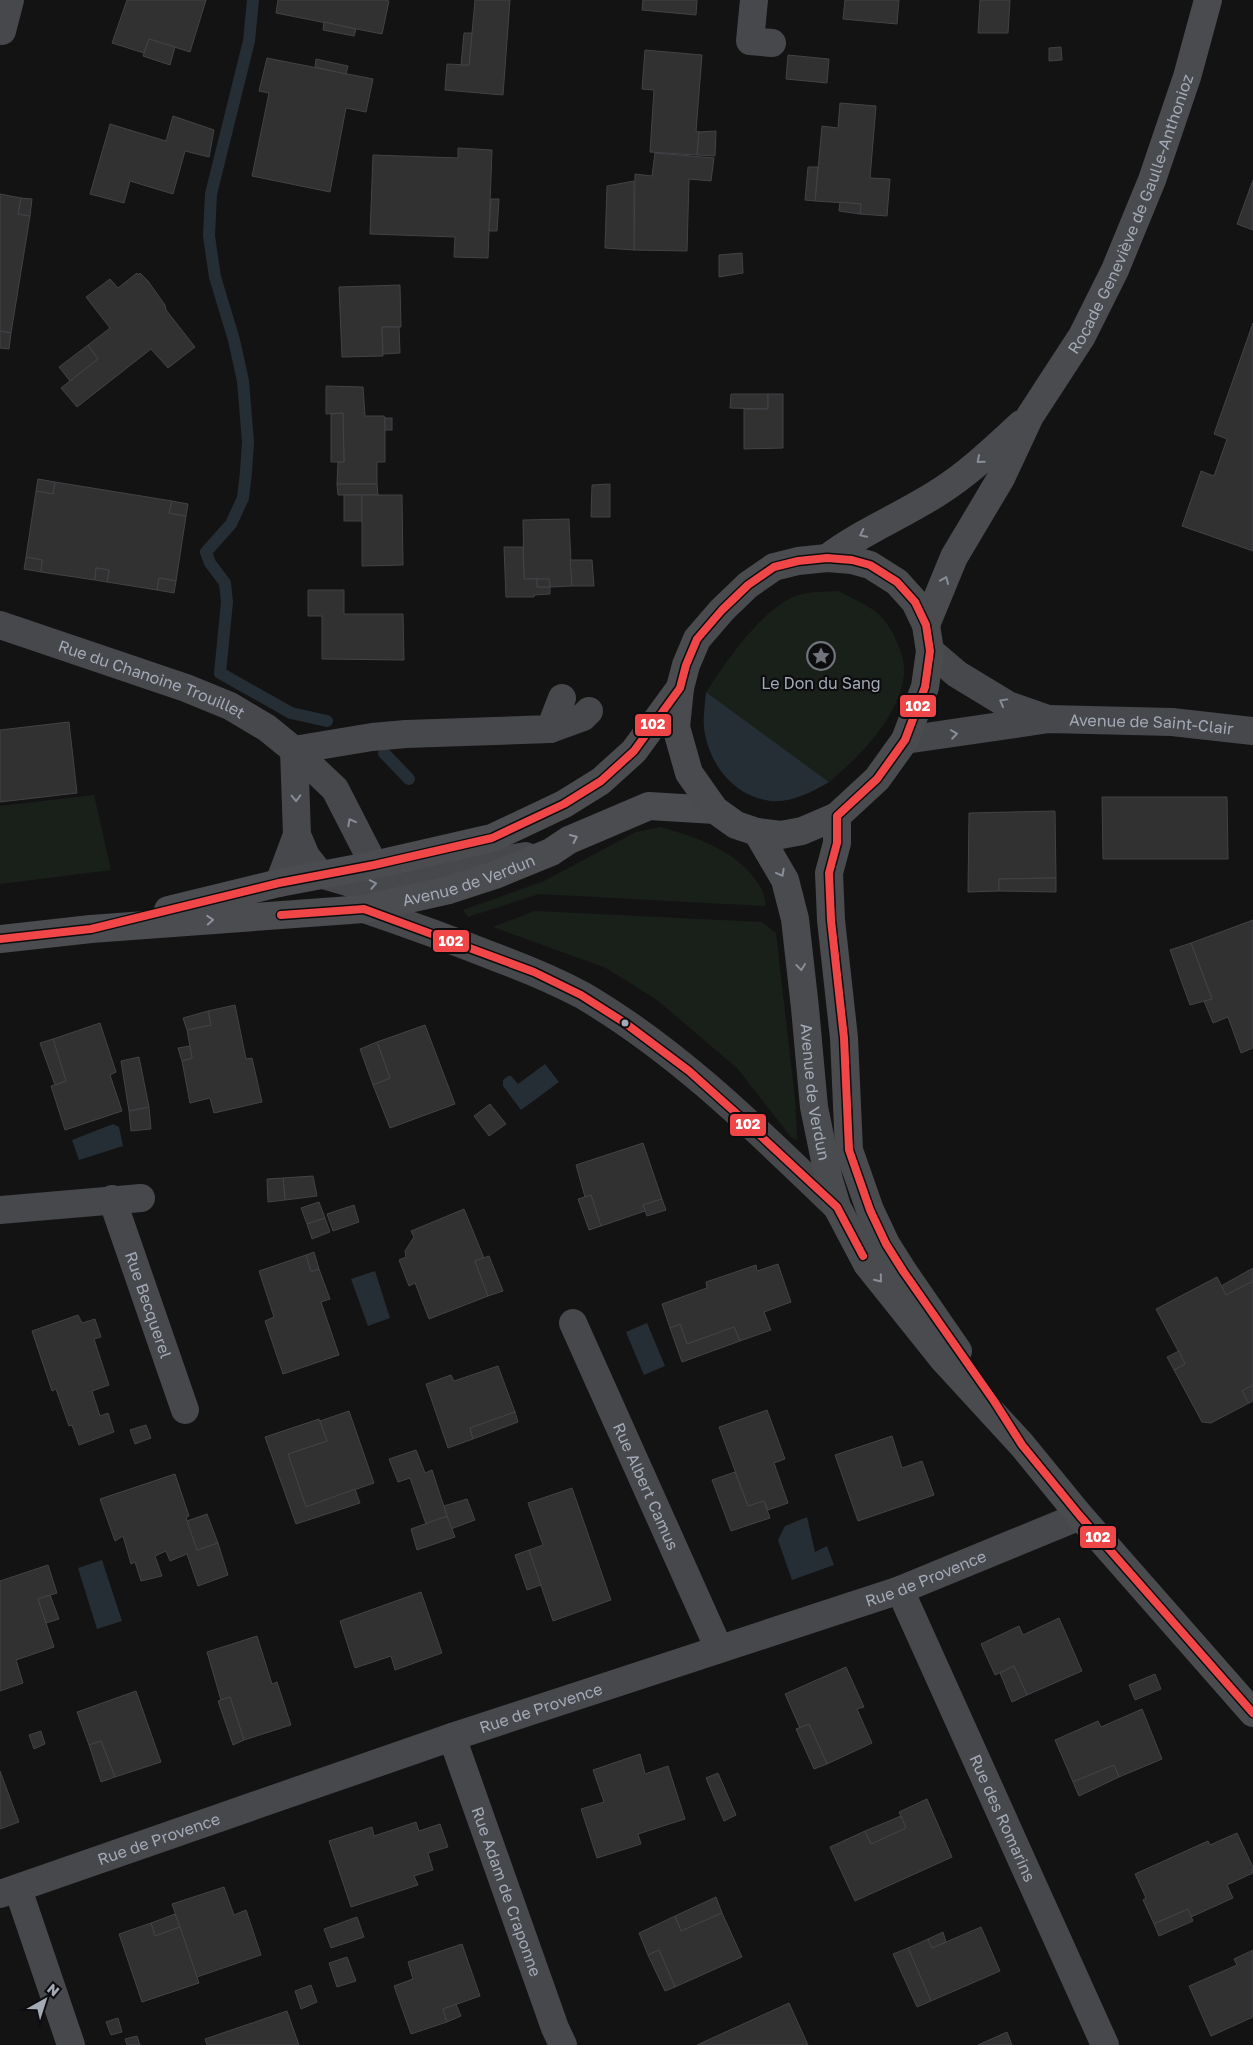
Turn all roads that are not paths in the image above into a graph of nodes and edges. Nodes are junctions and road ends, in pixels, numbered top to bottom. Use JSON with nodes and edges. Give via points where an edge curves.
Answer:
{"nodes":[{"id":1,"x":10,"y":0,"type":"edge"},
{"id":2,"x":754,"y":0,"type":"edge"},
{"id":3,"x":1208,"y":0,"type":"edge"},
{"id":4,"x":2,"y":32,"type":"dead end"},
{"id":5,"x":772,"y":43,"type":"dead end"},
{"id":6,"x":1030,"y":416,"type":"junction"},
{"id":7,"x":827,"y":558,"type":"junction"},
{"id":8,"x":0,"y":625,"type":"edge"},
{"id":9,"x":926,"y":625,"type":"junction"},
{"id":10,"x":930,"y":651,"type":"junction"},
{"id":11,"x":680,"y":688,"type":"junction"},
{"id":12,"x":562,"y":698,"type":"dead end"},
{"id":13,"x":589,"y":710,"type":"dead end"},
{"id":14,"x":1049,"y":719,"type":"junction"},
{"id":15,"x":550,"y":729,"type":"junction"},
{"id":16,"x":1253,"y":731,"type":"edge"},
{"id":17,"x":905,"y":740,"type":"junction"},
{"id":18,"x":294,"y":750,"type":"junction"},
{"id":19,"x":715,"y":810,"type":"junction"},
{"id":20,"x":837,"y":816,"type":"junction"},
{"id":21,"x":757,"y":832,"type":"junction"},
{"id":22,"x":297,"y":835,"type":"junction"},
{"id":23,"x":552,"y":852,"type":"junction"},
{"id":24,"x":374,"y":865,"type":"junction"},
{"id":25,"x":320,"y":874,"type":"junction"},
{"id":26,"x":279,"y":883,"type":"junction"},
{"id":27,"x":364,"y":909,"type":"junction"},
{"id":28,"x":91,"y":928,"type":"junction"},
{"id":29,"x":0,"y":939,"type":"edge"},
{"id":30,"x":141,"y":1198,"type":"dead end"},
{"id":31,"x":112,"y":1199,"type":"junction"},
{"id":32,"x":838,"y":1207,"type":"junction"},
{"id":33,"x":0,"y":1210,"type":"edge"},
{"id":34,"x":573,"y":1323,"type":"dead end"},
{"id":35,"x":185,"y":1410,"type":"dead end"},
{"id":36,"x":1022,"y":1445,"type":"junction"},
{"id":37,"x":1080,"y":1516,"type":"junction"},
{"id":38,"x":900,"y":1590,"type":"junction"},
{"id":39,"x":718,"y":1649,"type":"junction"},
{"id":40,"x":1253,"y":1713,"type":"edge"},
{"id":41,"x":452,"y":1736,"type":"junction"},
{"id":42,"x":9,"y":1892,"type":"edge"},
{"id":43,"x":71,"y":2045,"type":"edge"},
{"id":44,"x":563,"y":2045,"type":"edge"},
{"id":45,"x":1105,"y":2045,"type":"edge"}],
"edges":[{"from":1,"to":4,"type":"street"},
{"from":2,"to":5,"type":"street","via":[[750,41]]},
{"from":3,"to":6,"type":"main road","name":"Rocade Geneviève de Gaulle-Anthonioz","via":[[1187,77],[1152,180],[1115,270],[1082,336]]},
{"from":6,"to":7,"type":"main road","name":"Rocade Geneviève de Gaulle-Anthonioz","one_way":true,"via":[[941,491],[850,541]]},
{"from":9,"to":6,"type":"main road","name":"Rocade Geneviève de Gaulle-Anthonioz","one_way":true,"via":[[954,557],[1001,478]]},
{"from":7,"to":9,"type":"main road","via":[[870,565],[897,582],[915,602]]},
{"from":7,"to":11,"type":"main road","via":[[774,568],[748,585],[697,639]]},
{"from":8,"to":18,"type":"street","name":"Rue du Chanoine Trouillet","via":[[230,706],[268,728]]},
{"from":9,"to":10,"type":"main road"},
{"from":14,"to":10,"type":"street","name":"Avenue de Saint-Clair","one_way":true,"via":[[1008,705],[956,674]]},
{"from":10,"to":17,"type":"main road","via":[[925,687]]},
{"from":11,"to":19,"type":"main road","via":[[676,727],[689,772]]},
{"from":11,"to":24,"type":"main road","name":"Avenue de Verdun","via":[[634,751],[601,781],[564,804],[492,838]]},
{"from":12,"to":15,"type":"street"},
{"from":13,"to":15,"type":"street","via":[[583,716]]},
{"from":14,"to":16,"type":"street","name":"Avenue de Saint-Clair","via":[[1172,722]]},
{"from":17,"to":14,"type":"street","name":"Avenue de Saint-Clair","one_way":true},
{"from":15,"to":18,"type":"street","via":[[406,734]]},
{"from":17,"to":20,"type":"main road","via":[[877,779]]},
{"from":18,"to":22,"type":"street","one_way":true},
{"from":24,"to":18,"type":"street","name":"Rue du Chanoine Trouillet","one_way":true,"via":[[335,790]]},
{"from":19,"to":21,"type":"main road","via":[[736,825]]},
{"from":23,"to":19,"type":"main road","name":"Avenue de Verdun","one_way":true,"via":[[569,840],[649,806]]},
{"from":20,"to":21,"type":"main road","via":[[802,831],[781,835]]},
{"from":20,"to":36,"type":"main road","name":"Avenue de Verdun","via":[[836,843],[829,873],[844,1038],[849,1150],[886,1244]]},
{"from":21,"to":32,"type":"main road","name":"Avenue de Verdun","one_way":true,"via":[[785,880],[795,919],[814,1107]]},
{"from":22,"to":25,"type":"street","via":[[306,856]]},
{"from":22,"to":26,"type":"street"},
{"from":25,"to":23,"type":"street","one_way":true,"via":[[361,886]]},
{"from":23,"to":27,"type":"main road","name":"Avenue de Verdun","via":[[449,890]]},
{"from":24,"to":25,"type":"main road","name":"Avenue de Verdun"},
{"from":25,"to":26,"type":"main road","name":"Avenue de Verdun"},
{"from":26,"to":28,"type":"main road","name":"Avenue de Verdun"},
{"from":28,"to":27,"type":"main road","name":"Avenue de Verdun","one_way":true},
{"from":27,"to":32,"type":"street","via":[[534,972],[625,1023],[690,1071]]},
{"from":28,"to":29,"type":"main road","name":"Avenue de Verdun"},
{"from":30,"to":31,"type":"street"},
{"from":31,"to":33,"type":"street"},
{"from":31,"to":35,"type":"street","name":"Rue Becquerel"},
{"from":32,"to":36,"type":"main road","name":"Avenue de Verdun","one_way":true,"via":[[867,1264],[943,1359]]},
{"from":34,"to":39,"type":"street","name":"Rue Albert Camus"},
{"from":36,"to":37,"type":"main road","name":"Avenue de Verdun"},
{"from":37,"to":38,"type":"street","name":"Rue de Provence"},
{"from":37,"to":40,"type":"main road","name":"Avenue de Verdun"},
{"from":38,"to":39,"type":"street","name":"Rue de Provence"},
{"from":38,"to":45,"type":"street","name":"Rue des Romarins"},
{"from":39,"to":41,"type":"street","name":"Rue de Provence"},
{"from":41,"to":42,"type":"street","name":"Rue de Provence"},
{"from":41,"to":44,"type":"street","name":"Rue Adam de Craponne","via":[[551,2019]]},
{"from":42,"to":43,"type":"street"}]}
